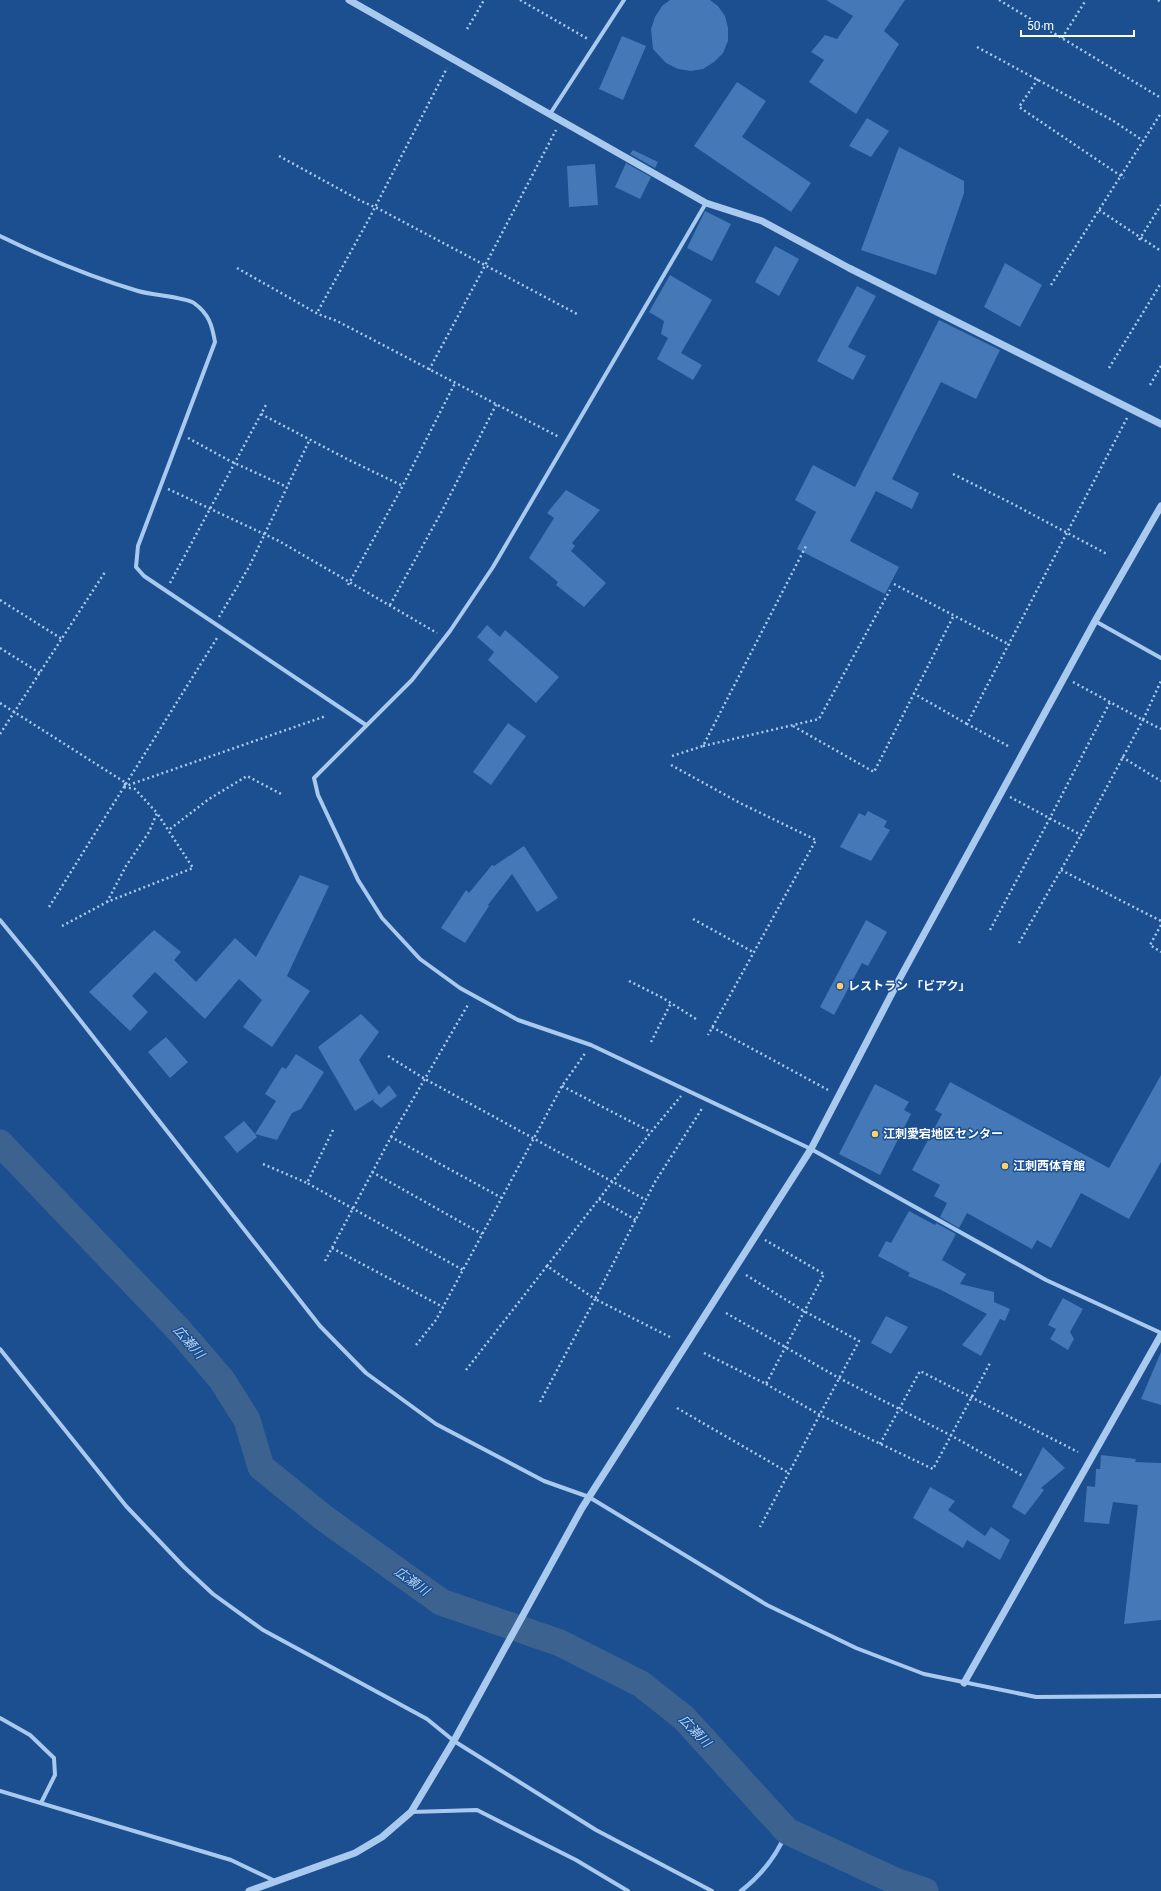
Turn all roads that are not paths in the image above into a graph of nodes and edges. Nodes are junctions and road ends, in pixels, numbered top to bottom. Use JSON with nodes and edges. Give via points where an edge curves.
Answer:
{"nodes":[{"id":1,"x":349,"y":0,"type":"edge"},
{"id":2,"x":624,"y":0,"type":"edge"},
{"id":3,"x":550,"y":114,"type":"junction"},
{"id":4,"x":706,"y":204,"type":"junction"},
{"id":5,"x":0,"y":236,"type":"edge"},
{"id":6,"x":1161,"y":424,"type":"edge"},
{"id":7,"x":1161,"y":506,"type":"edge"},
{"id":8,"x":1094,"y":621,"type":"junction"},
{"id":9,"x":1161,"y":658,"type":"edge"},
{"id":10,"x":366,"y":724,"type":"junction"},
{"id":11,"x":0,"y":920,"type":"edge"},
{"id":12,"x":811,"y":1149,"type":"junction"},
{"id":13,"x":1161,"y":1334,"type":"edge"},
{"id":14,"x":0,"y":1349,"type":"edge"},
{"id":15,"x":588,"y":1497,"type":"junction"},
{"id":16,"x":964,"y":1683,"type":"junction"},
{"id":17,"x":1161,"y":1696,"type":"edge"},
{"id":18,"x":0,"y":1718,"type":"edge"},
{"id":19,"x":455,"y":1739,"type":"junction"},
{"id":20,"x":0,"y":1791,"type":"edge"},
{"id":21,"x":41,"y":1803,"type":"junction"},
{"id":22,"x":411,"y":1812,"type":"junction"},
{"id":23,"x":276,"y":1881,"type":"junction"},
{"id":24,"x":249,"y":1891,"type":"edge"},
{"id":25,"x":628,"y":1891,"type":"edge"},
{"id":26,"x":712,"y":1891,"type":"edge"}],
"edges":[{"from":1,"to":3,"type":"street"},
{"from":2,"to":3,"type":"street"},
{"from":3,"to":4,"type":"street"},
{"from":4,"to":6,"type":"street","via":[[762,220],[849,268]]},
{"from":4,"to":10,"type":"street","via":[[493,567],[450,631],[412,680]]},
{"from":5,"to":10,"type":"street","via":[[92,277],[153,295],[194,303],[212,322],[216,342],[138,546],[136,567],[144,576]]},
{"from":7,"to":8,"type":"street"},
{"from":8,"to":9,"type":"street"},
{"from":8,"to":12,"type":"street","via":[[900,978]]},
{"from":10,"to":12,"type":"street","via":[[314,778],[318,795],[362,889],[382,918],[420,960],[473,995],[518,1020],[591,1045]]},
{"from":11,"to":15,"type":"street","via":[[320,1326],[366,1373],[436,1424],[544,1481]]},
{"from":12,"to":13,"type":"street","via":[[1046,1280]]},
{"from":12,"to":15,"type":"street"},
{"from":13,"to":16,"type":"street"},
{"from":14,"to":19,"type":"street","via":[[126,1506],[184,1567],[214,1594],[263,1630],[427,1719]]},
{"from":15,"to":16,"type":"street","via":[[767,1605],[856,1648],[924,1674]]},
{"from":15,"to":19,"type":"street"},
{"from":16,"to":17,"type":"street","via":[[1036,1697]]},
{"from":18,"to":21,"type":"street","via":[[30,1735],[54,1758],[55,1775]]},
{"from":19,"to":22,"type":"street"},
{"from":19,"to":26,"type":"street","via":[[596,1830]]},
{"from":20,"to":21,"type":"street"},
{"from":21,"to":23,"type":"street","via":[[231,1860]]},
{"from":22,"to":23,"type":"street","via":[[382,1837],[355,1853]]},
{"from":22,"to":25,"type":"street","via":[[477,1810],[576,1860]]},
{"from":23,"to":24,"type":"street"}]}
